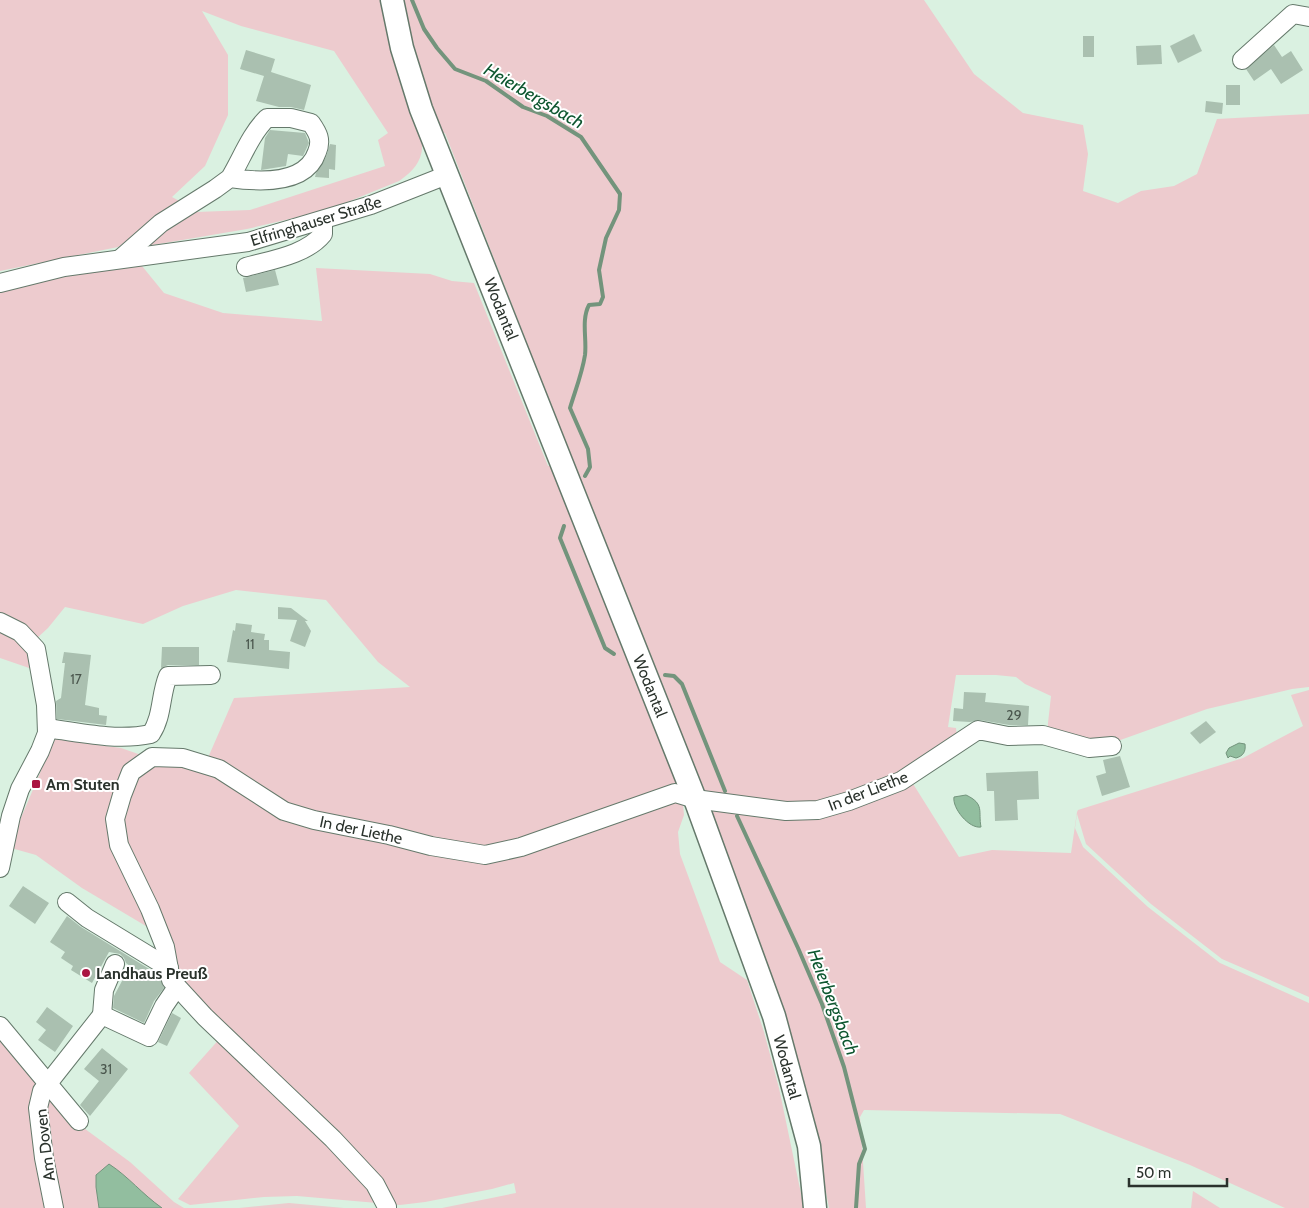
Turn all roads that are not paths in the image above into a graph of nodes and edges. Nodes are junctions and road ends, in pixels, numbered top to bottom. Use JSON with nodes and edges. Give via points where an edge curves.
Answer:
{"nodes":[{"id":1,"x":392,"y":0,"type":"edge"},
{"id":2,"x":1309,"y":17,"type":"edge"},
{"id":3,"x":1242,"y":60,"type":"dead end"},
{"id":4,"x":447,"y":175,"type":"junction"},
{"id":5,"x":230,"y":178,"type":"junction"},
{"id":6,"x":322,"y":221,"type":"junction"},
{"id":7,"x":120,"y":259,"type":"junction"},
{"id":8,"x":246,"y":267,"type":"dead end"},
{"id":9,"x":0,"y":283,"type":"edge"},
{"id":10,"x":0,"y":622,"type":"edge"},
{"id":11,"x":211,"y":675,"type":"dead end"},
{"id":12,"x":46,"y":728,"type":"junction"},
{"id":13,"x":1112,"y":746,"type":"dead end"},
{"id":14,"x":695,"y":798,"type":"junction"},
{"id":15,"x":7,"y":802,"type":"edge"},
{"id":16,"x":0,"y":868,"type":"edge"},
{"id":17,"x":67,"y":902,"type":"dead end"},
{"id":18,"x":115,"y":964,"type":"dead end"},
{"id":19,"x":169,"y":968,"type":"junction"},
{"id":20,"x":177,"y":987,"type":"junction"},
{"id":21,"x":102,"y":1015,"type":"junction"},
{"id":22,"x":0,"y":1026,"type":"edge"},
{"id":23,"x":47,"y":1083,"type":"junction"},
{"id":24,"x":79,"y":1121,"type":"dead end"},
{"id":25,"x":387,"y":1207,"type":"edge"},
{"id":26,"x":54,"y":1208,"type":"edge"},
{"id":27,"x":815,"y":1208,"type":"edge"}],
"edges":[{"from":1,"to":4,"type":"main road","via":[[402,48],[421,109]]},
{"from":2,"to":3,"type":"street","via":[[1293,14]]},
{"from":4,"to":6,"type":"street","name":"Elfringhauser Straße"},
{"from":4,"to":14,"type":"main road","name":"Wodantal"},
{"from":5,"to":5,"type":"street","via":[[267,180],[305,170],[314,160],[320,136],[311,123],[291,118],[267,118],[248,143]]},
{"from":5,"to":7,"type":"street","via":[[161,223]]},
{"from":6,"to":7,"type":"street","name":"Elfringhauser Straße","via":[[248,242]]},
{"from":6,"to":8,"type":"street","via":[[323,234],[318,240],[294,253]]},
{"from":7,"to":9,"type":"street","name":"Elfringhauser Straße","via":[[64,266]]},
{"from":10,"to":12,"type":"street","via":[[20,632],[36,649],[46,706]]},
{"from":11,"to":12,"type":"street","via":[[168,676],[160,714],[151,734],[113,736]]},
{"from":12,"to":15,"type":"street","via":[[40,751],[20,789]]},
{"from":13,"to":14,"type":"street","name":"In der Liethe","via":[[1089,748],[1043,736],[1008,736],[978,730],[901,781],[818,810],[786,811]]},
{"from":14,"to":19,"type":"street","name":"In der Liethe","via":[[675,793],[521,847],[485,855],[314,820],[284,810],[219,768],[183,758],[152,757],[131,772],[115,819],[119,845],[153,916]]},
{"from":14,"to":27,"type":"main road","name":"Wodantal","via":[[774,1016],[809,1146]]},
{"from":15,"to":16,"type":"street","via":[[11,816]]},
{"from":17,"to":19,"type":"street","via":[[87,918]]},
{"from":18,"to":21,"type":"street","via":[[104,990]]},
{"from":19,"to":20,"type":"street","name":"In der Liethe","via":[[171,980]]},
{"from":20,"to":21,"type":"street","via":[[149,1037]]},
{"from":20,"to":25,"type":"street","name":"In der Liethe","via":[[333,1138],[375,1184]]},
{"from":21,"to":23,"type":"street"},
{"from":22,"to":23,"type":"street"},
{"from":23,"to":24,"type":"street"},
{"from":23,"to":26,"type":"street","name":"Am Doven","via":[[38,1108]]}]}
